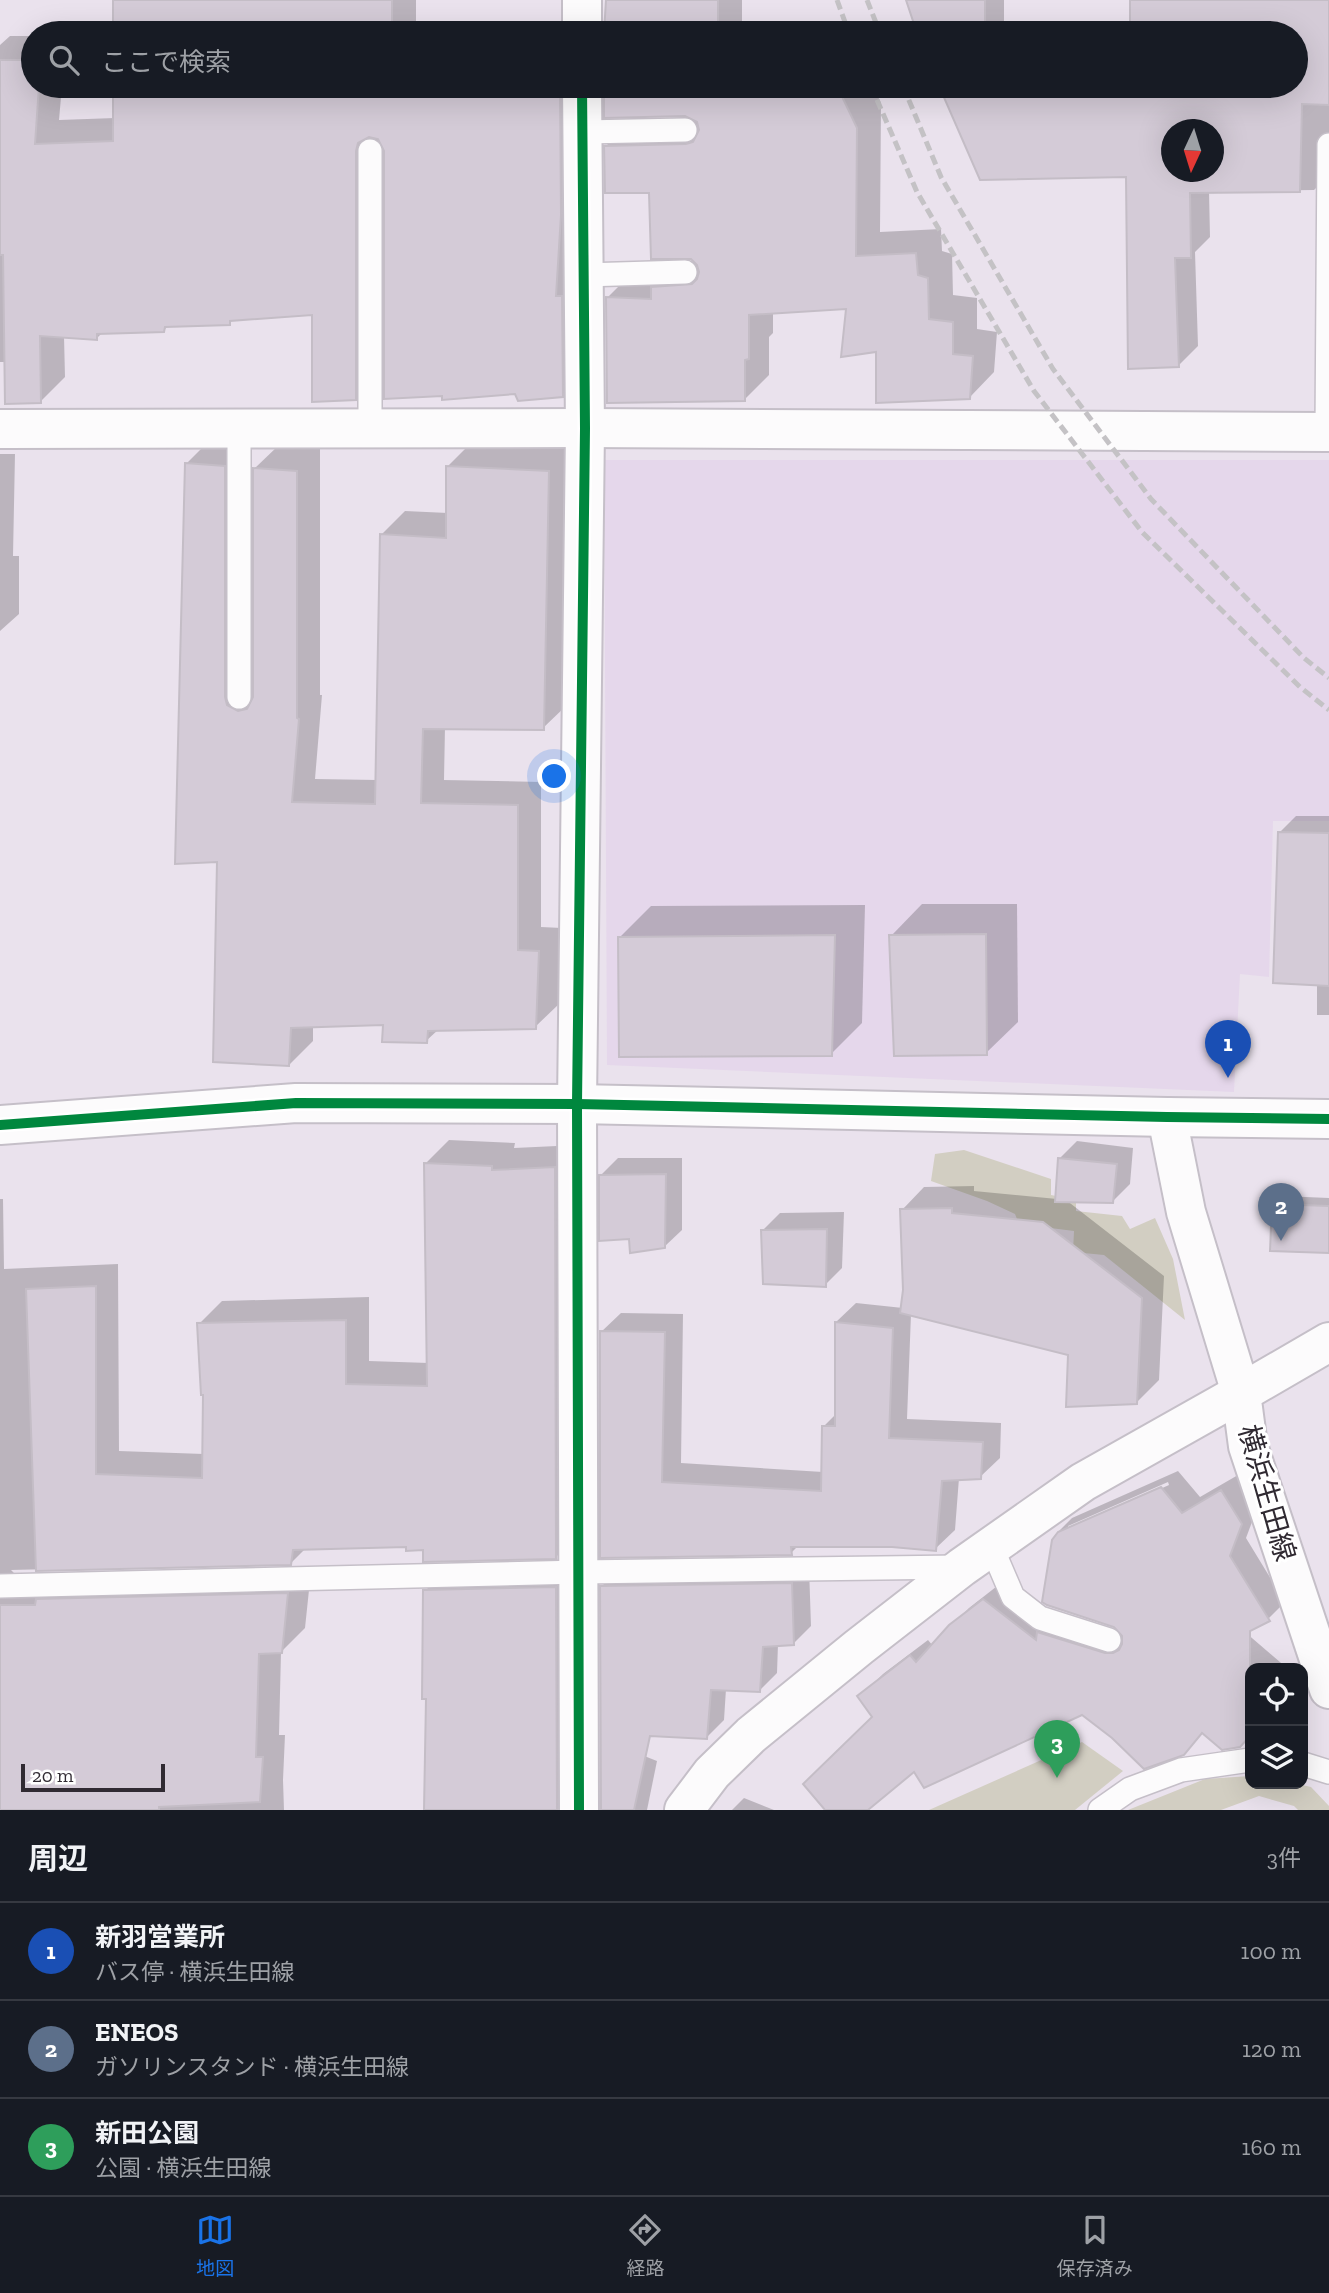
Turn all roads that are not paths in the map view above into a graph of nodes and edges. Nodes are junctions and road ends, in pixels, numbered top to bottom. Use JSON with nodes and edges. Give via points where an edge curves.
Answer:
{"nodes":[{"id":1,"x":582,"y":0,"type":"edge"},
{"id":2,"x":582,"y":21,"type":"edge"},
{"id":3,"x":582,"y":98,"type":"edge"},
{"id":4,"x":685,"y":130,"type":"dead end"},
{"id":5,"x":583,"y":132,"type":"junction"},
{"id":6,"x":1329,"y":145,"type":"edge"},
{"id":7,"x":370,"y":151,"type":"dead end"},
{"id":8,"x":685,"y":272,"type":"dead end"},
{"id":9,"x":584,"y":275,"type":"junction"},
{"id":10,"x":239,"y":428,"type":"junction"},
{"id":11,"x":585,"y":428,"type":"junction"},
{"id":12,"x":0,"y":429,"type":"edge"},
{"id":13,"x":370,"y":429,"type":"junction"},
{"id":14,"x":1328,"y":432,"type":"edge"},
{"id":15,"x":239,"y":697,"type":"dead end"},
{"id":16,"x":578,"y":1104,"type":"junction"},
{"id":17,"x":1167,"y":1117,"type":"junction"},
{"id":18,"x":1329,"y":1119,"type":"edge"},
{"id":19,"x":0,"y":1125,"type":"edge"},
{"id":20,"x":1329,"y":1342,"type":"edge"},
{"id":21,"x":1241,"y":1393,"type":"junction"},
{"id":22,"x":977,"y":1557,"type":"junction"},
{"id":23,"x":580,"y":1572,"type":"junction"},
{"id":24,"x":0,"y":1586,"type":"edge"},
{"id":25,"x":1109,"y":1640,"type":"dead end"},
{"id":26,"x":1329,"y":1689,"type":"edge"},
{"id":27,"x":1245,"y":1761,"type":"edge"},
{"id":28,"x":1308,"y":1766,"type":"edge"},
{"id":29,"x":1329,"y":1772,"type":"edge"},
{"id":30,"x":579,"y":1810,"type":"edge"},
{"id":31,"x":684,"y":1810,"type":"edge"},
{"id":32,"x":1100,"y":1810,"type":"edge"}],
"edges":[{"from":1,"to":2,"type":"street"},
{"from":3,"to":5,"type":"street"},
{"from":4,"to":5,"type":"lane"},
{"from":5,"to":9,"type":"street"},
{"from":6,"to":14,"type":"lane"},
{"from":7,"to":13,"type":"lane"},
{"from":8,"to":9,"type":"lane"},
{"from":9,"to":11,"type":"street"},
{"from":10,"to":12,"type":"street"},
{"from":10,"to":13,"type":"street"},
{"from":10,"to":15,"type":"lane"},
{"from":11,"to":13,"type":"street"},
{"from":11,"to":14,"type":"street"},
{"from":11,"to":16,"type":"street"},
{"from":16,"to":17,"type":"street"},
{"from":16,"to":19,"type":"street","via":[[296,1103]]},
{"from":16,"to":23,"type":"street"},
{"from":17,"to":18,"type":"street"},
{"from":17,"to":21,"type":"street","via":[[1186,1212]]},
{"from":20,"to":21,"type":"street","name":"横浜生田線"},
{"from":21,"to":22,"type":"street","via":[[1083,1482]]},
{"from":21,"to":26,"type":"street","name":"横浜生田線","via":[[1248,1446]]},
{"from":22,"to":23,"type":"lane"},
{"from":22,"to":25,"type":"lane","via":[[1013,1597],[1040,1618]]},
{"from":22,"to":31,"type":"street","via":[[751,1735],[712,1773]]},
{"from":23,"to":24,"type":"lane"},
{"from":23,"to":30,"type":"street"},
{"from":27,"to":32,"type":"lane","via":[[1181,1770],[1130,1789]]},
{"from":28,"to":29,"type":"lane"}]}
